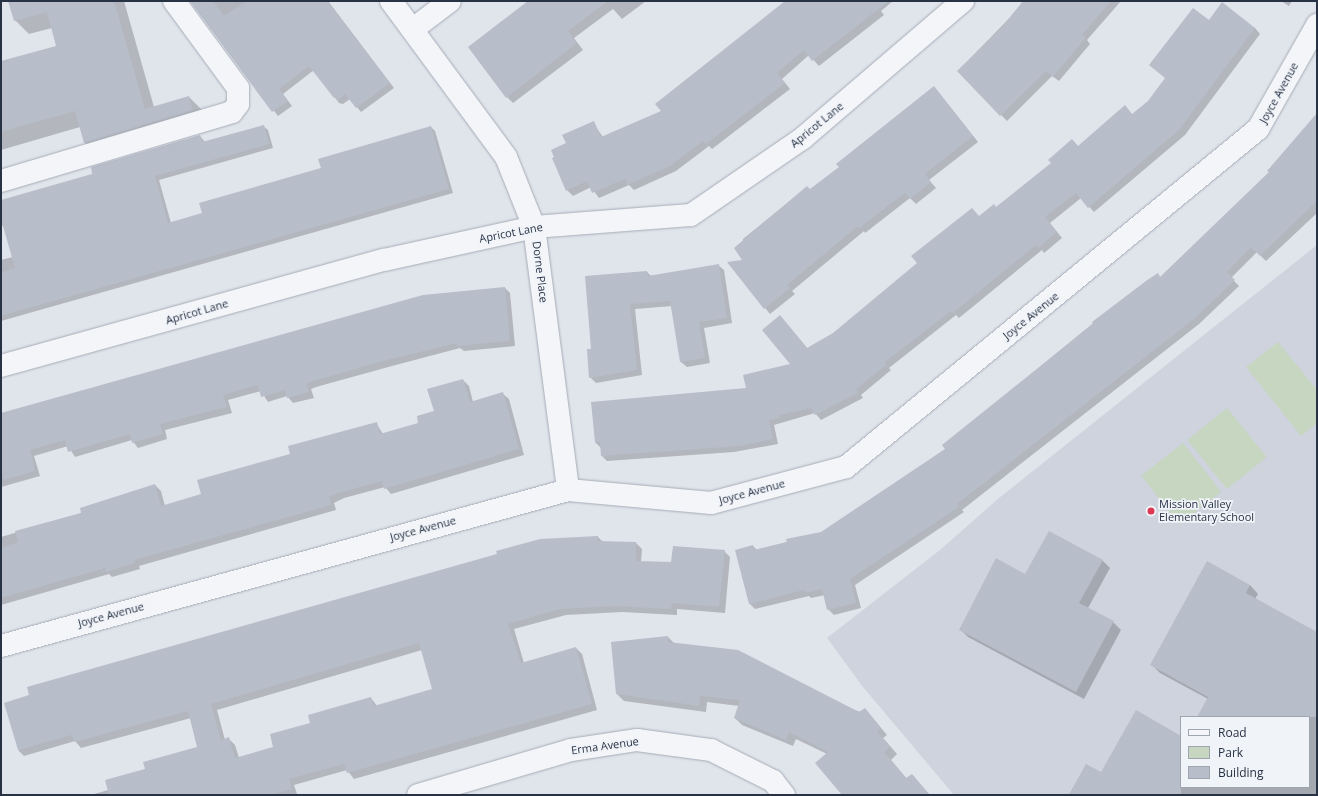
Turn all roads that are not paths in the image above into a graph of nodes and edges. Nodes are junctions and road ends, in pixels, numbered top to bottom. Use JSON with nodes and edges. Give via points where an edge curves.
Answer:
{"nodes":[{"id":1,"x":174,"y":1,"type":"edge"},
{"id":2,"x":391,"y":1,"type":"edge"},
{"id":3,"x":450,"y":1,"type":"edge"},
{"id":4,"x":963,"y":1,"type":"edge"},
{"id":5,"x":1317,"y":25,"type":"edge"},
{"id":6,"x":413,"y":29,"type":"junction"},
{"id":7,"x":1,"y":181,"type":"edge"},
{"id":8,"x":534,"y":227,"type":"junction"},
{"id":9,"x":1,"y":366,"type":"edge"},
{"id":10,"x":568,"y":490,"type":"junction"},
{"id":11,"x":1,"y":646,"type":"edge"},
{"id":12,"x":418,"y":795,"type":"edge"},
{"id":13,"x":784,"y":795,"type":"edge"}],
"edges":[{"from":1,"to":7,"type":"street","via":[[238,88],[238,104],[232,112]]},
{"from":2,"to":6,"type":"street","name":"Dorne Place"},
{"from":3,"to":6,"type":"street"},
{"from":4,"to":8,"type":"street","name":"Apricot Lane","via":[[803,138],[691,214]]},
{"from":5,"to":10,"type":"street","name":"Joyce Avenue","via":[[1258,129],[846,467],[711,503]]},
{"from":6,"to":8,"type":"street","name":"Dorne Place","via":[[506,158]]},
{"from":8,"to":9,"type":"street","name":"Apricot Lane","via":[[384,260]]},
{"from":8,"to":10,"type":"street","name":"Dorne Place"},
{"from":10,"to":11,"type":"street","name":"Joyce Avenue"},
{"from":12,"to":13,"type":"street","name":"Erma Avenue","via":[[571,750],[637,740],[711,750],[773,781]]}]}
